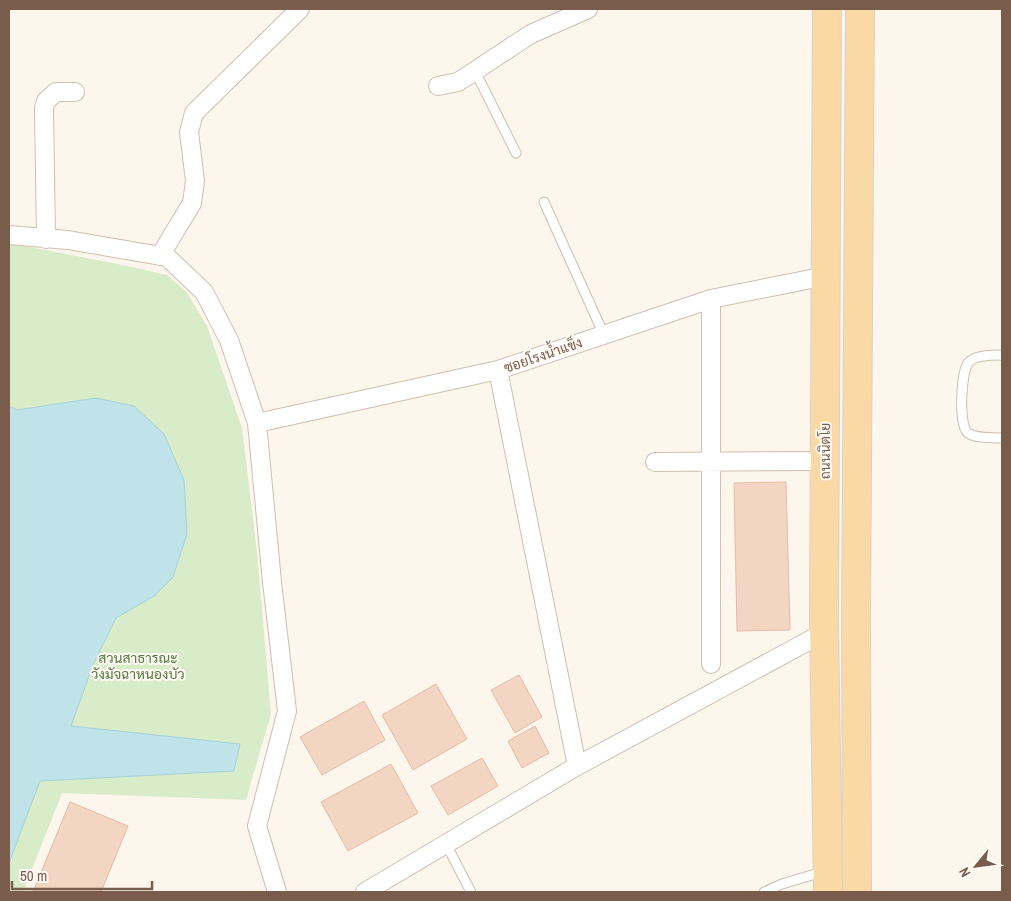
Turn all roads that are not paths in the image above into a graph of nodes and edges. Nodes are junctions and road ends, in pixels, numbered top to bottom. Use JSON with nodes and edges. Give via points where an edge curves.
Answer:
{"nodes":[{"id":1,"x":300,"y":9,"type":"edge"},
{"id":2,"x":588,"y":9,"type":"edge"},
{"id":3,"x":827,"y":9,"type":"edge"},
{"id":4,"x":860,"y":9,"type":"edge"},
{"id":5,"x":475,"y":71,"type":"junction"},
{"id":6,"x":438,"y":86,"type":"dead end"},
{"id":7,"x":75,"y":92,"type":"dead end"},
{"id":8,"x":516,"y":153,"type":"dead end"},
{"id":9,"x":544,"y":202,"type":"dead end"},
{"id":10,"x":9,"y":235,"type":"edge"},
{"id":11,"x":46,"y":238,"type":"junction"},
{"id":12,"x":160,"y":256,"type":"junction"},
{"id":13,"x":826,"y":276,"type":"junction"},
{"id":14,"x":711,"y":299,"type":"junction"},
{"id":15,"x":604,"y":335,"type":"junction"},
{"id":16,"x":1002,"y":355,"type":"edge"},
{"id":17,"x":498,"y":370,"type":"junction"},
{"id":18,"x":257,"y":423,"type":"junction"},
{"id":19,"x":1002,"y":438,"type":"edge"},
{"id":20,"x":825,"y":461,"type":"junction"},
{"id":21,"x":655,"y":462,"type":"dead end"},
{"id":22,"x":712,"y":462,"type":"junction"},
{"id":23,"x":825,"y":626,"type":"junction"},
{"id":24,"x":711,"y":664,"type":"dead end"},
{"id":25,"x":577,"y":766,"type":"junction"},
{"id":26,"x":446,"y":844,"type":"junction"},
{"id":27,"x":828,"y":881,"type":"edge"},
{"id":28,"x":373,"y":890,"type":"edge"},
{"id":29,"x":278,"y":892,"type":"edge"},
{"id":30,"x":471,"y":892,"type":"edge"},
{"id":31,"x":764,"y":892,"type":"edge"},
{"id":32,"x":857,"y":892,"type":"edge"}],
"edges":[{"from":1,"to":12,"type":"street","via":[[194,113],[188,132],[195,181],[192,203]]},
{"from":2,"to":5,"type":"street","via":[[531,34]]},
{"from":3,"to":13,"type":"main road","name":"ถนนนิตโย"},
{"from":4,"to":32,"type":"main road"},
{"from":5,"to":6,"type":"street","via":[[458,82]]},
{"from":5,"to":8,"type":"lane"},
{"from":7,"to":11,"type":"street","via":[[56,92],[46,101],[44,108]]},
{"from":9,"to":15,"type":"lane"},
{"from":10,"to":11,"type":"street"},
{"from":11,"to":12,"type":"street"},
{"from":12,"to":18,"type":"street","via":[[167,257],[204,292],[229,340]]},
{"from":13,"to":14,"type":"street","name":"ซอยโรงน้ำแข็ง"},
{"from":13,"to":20,"type":"main road","name":"ถนนนิตโย"},
{"from":14,"to":15,"type":"street","name":"ซอยโรงน้ำแข็ง"},
{"from":14,"to":22,"type":"street"},
{"from":15,"to":17,"type":"street","name":"ซอยโรงน้ำแข็ง"},
{"from":16,"to":19,"type":"lane","via":[[970,360],[965,368],[961,413],[968,433]]},
{"from":17,"to":18,"type":"street","name":"ซอยโรงน้ำแข็ง"},
{"from":17,"to":25,"type":"street"},
{"from":18,"to":29,"type":"street","via":[[287,711],[257,826]]},
{"from":20,"to":22,"type":"street"},
{"from":20,"to":23,"type":"main road","name":"ถนนนิตโย"},
{"from":21,"to":22,"type":"street"},
{"from":22,"to":24,"type":"street"},
{"from":23,"to":25,"type":"street"},
{"from":23,"to":27,"type":"main road","name":"ถนนนิตโย"},
{"from":25,"to":26,"type":"street"},
{"from":26,"to":28,"type":"street"},
{"from":26,"to":30,"type":"lane"},
{"from":27,"to":31,"type":"lane","via":[[782,884]]}]}
